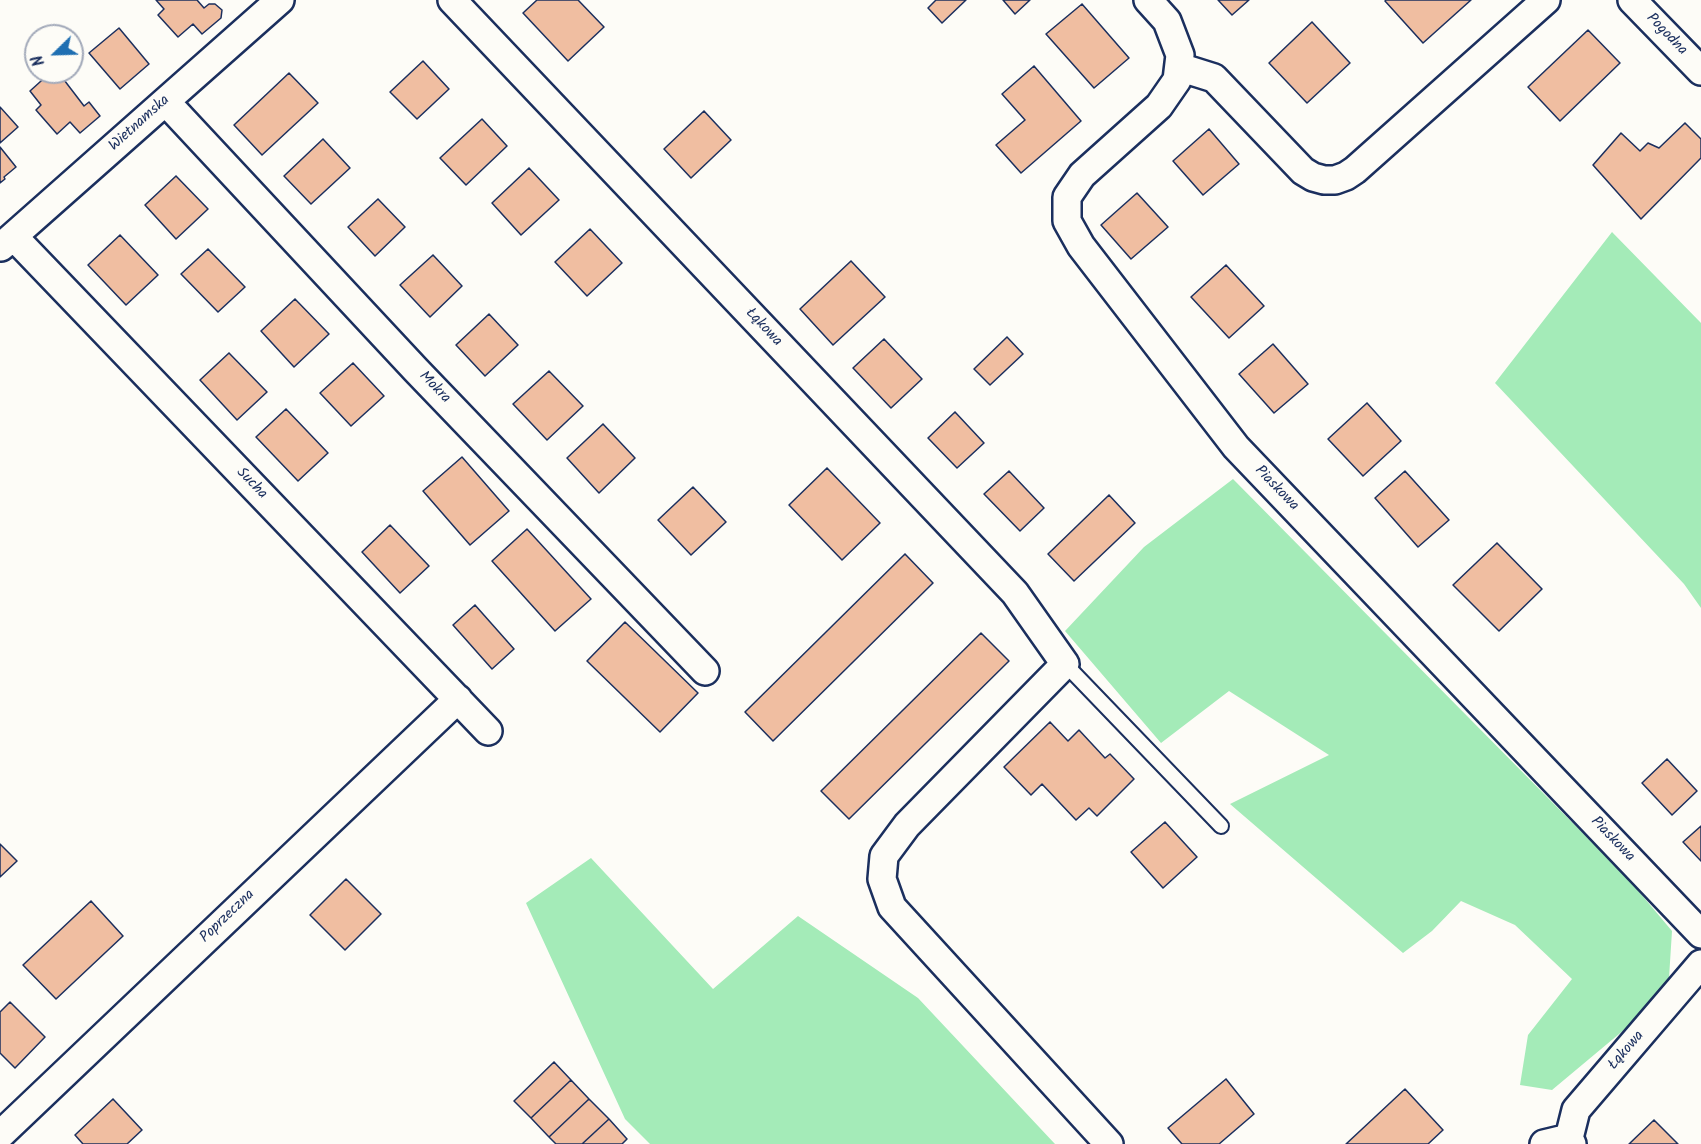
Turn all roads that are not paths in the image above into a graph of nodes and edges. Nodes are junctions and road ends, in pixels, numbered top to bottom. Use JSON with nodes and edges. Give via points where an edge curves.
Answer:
{"nodes":[{"id":1,"x":280,"y":0,"type":"edge"},
{"id":2,"x":452,"y":0,"type":"edge"},
{"id":3,"x":1148,"y":0,"type":"edge"},
{"id":4,"x":1546,"y":0,"type":"edge"},
{"id":5,"x":1632,"y":0,"type":"edge"},
{"id":6,"x":1179,"y":67,"type":"junction"},
{"id":7,"x":1701,"y":71,"type":"edge"},
{"id":8,"x":166,"y":102,"type":"junction"},
{"id":9,"x":7,"y":243,"type":"edge"},
{"id":10,"x":1065,"y":664,"type":"junction"},
{"id":11,"x":705,"y":671,"type":"dead end"},
{"id":12,"x":458,"y":699,"type":"junction"},
{"id":13,"x":488,"y":731,"type":"dead end"},
{"id":14,"x":1221,"y":826,"type":"dead end"},
{"id":15,"x":1701,"y":934,"type":"edge"},
{"id":16,"x":1701,"y":964,"type":"edge"},
{"id":17,"x":0,"y":1135,"type":"edge"},
{"id":18,"x":1562,"y":1142,"type":"edge"},
{"id":19,"x":1109,"y":1144,"type":"edge"}],
"edges":[{"from":1,"to":8,"type":"street","name":"Wietnamska"},
{"from":2,"to":10,"type":"street","name":"Łąkowa","via":[[1015,593]]},
{"from":3,"to":6,"type":"street","via":[[1167,21],[1180,55]]},
{"from":4,"to":6,"type":"street","via":[[1355,170],[1335,180],[1313,177],[1303,171],[1214,78]]},
{"from":5,"to":7,"type":"street","name":"Pogodna"},
{"from":6,"to":15,"type":"street","name":"Piaskowa","via":[[1177,80],[1159,106],[1082,175],[1067,197],[1067,221],[1081,246],[1236,447]]},
{"from":8,"to":9,"type":"street","name":"Wietnamska"},
{"from":8,"to":11,"type":"street","name":"Mokra"},
{"from":9,"to":12,"type":"street","name":"Sucha"},
{"from":10,"to":14,"type":"lane"},
{"from":10,"to":19,"type":"street","via":[[907,825],[884,856],[882,879],[892,907]]},
{"from":12,"to":13,"type":"street","name":"Sucha"},
{"from":12,"to":17,"type":"street","name":"Poprzeczna"},
{"from":16,"to":18,"type":"street","name":"Łąkowa","via":[[1576,1110]]}]}
